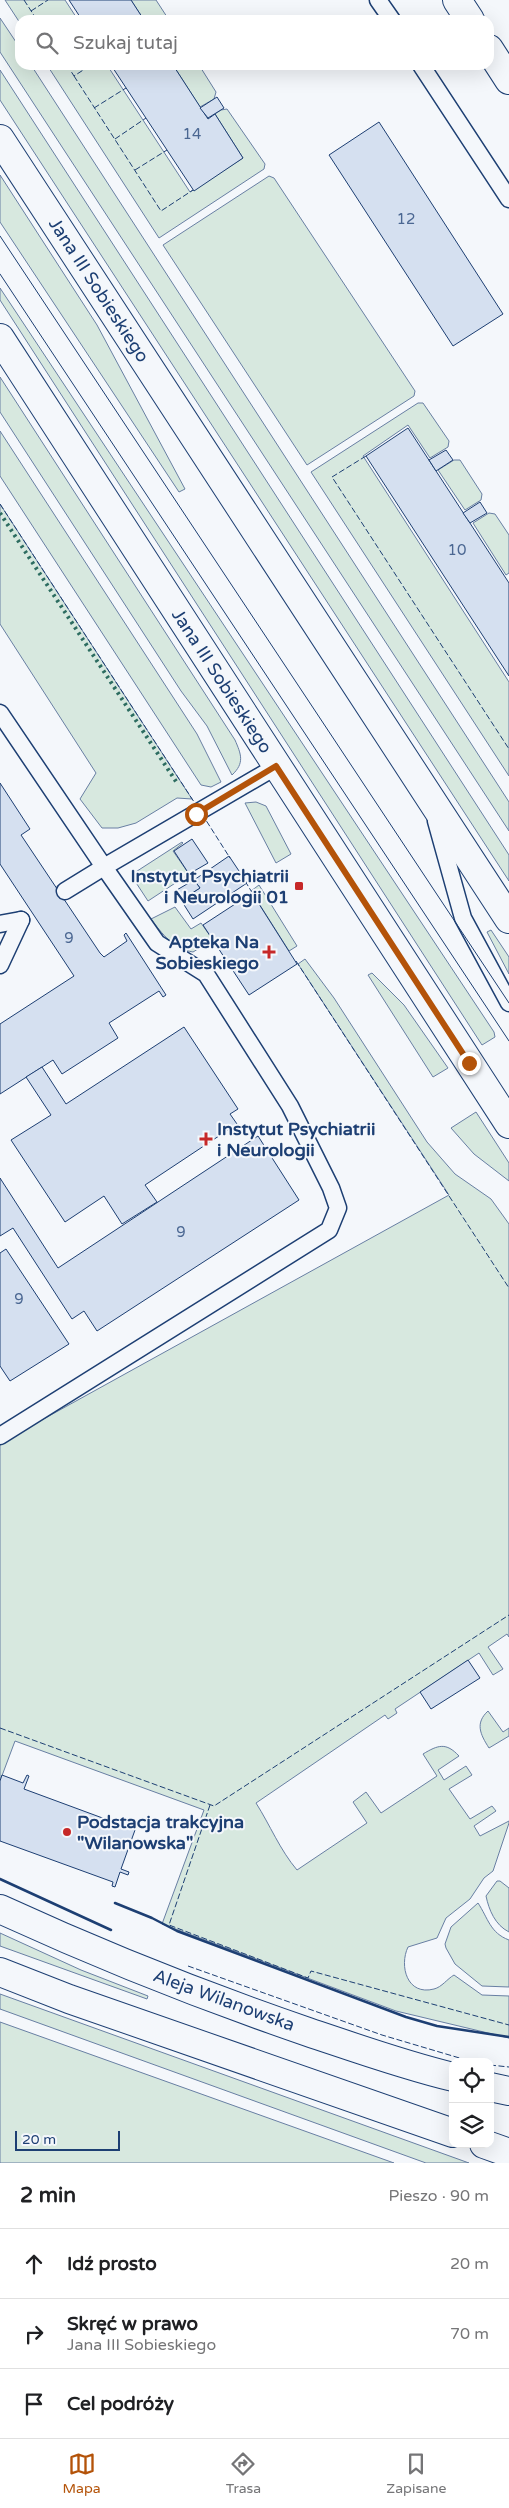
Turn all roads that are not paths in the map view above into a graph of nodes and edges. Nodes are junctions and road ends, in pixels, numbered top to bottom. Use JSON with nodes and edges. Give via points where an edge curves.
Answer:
{"nodes":[{"id":1,"x":378,"y":0,"type":"edge"},
{"id":2,"x":457,"y":0,"type":"edge"},
{"id":3,"x":388,"y":15,"type":"edge"},
{"id":4,"x":467,"y":15,"type":"edge"},
{"id":5,"x":494,"y":57,"type":"edge"},
{"id":6,"x":424,"y":70,"type":"edge"},
{"id":7,"x":509,"y":80,"type":"edge"},
{"id":8,"x":0,"y":139,"type":"edge"},
{"id":9,"x":509,"y":199,"type":"edge"},
{"id":10,"x":0,"y":338,"type":"edge"},
{"id":11,"x":0,"y":713,"type":"edge"},
{"id":12,"x":276,"y":766,"type":"junction"},
{"id":13,"x":428,"y":795,"type":"junction"},
{"id":14,"x":104,"y":867,"type":"junction"},
{"id":15,"x":65,"y":891,"type":"dead end"},
{"id":16,"x":509,"y":919,"type":"edge"},
{"id":17,"x":0,"y":924,"type":"edge"},
{"id":18,"x":0,"y":965,"type":"edge"},
{"id":19,"x":509,"y":1003,"type":"edge"},
{"id":20,"x":509,"y":1124,"type":"edge"},
{"id":21,"x":0,"y":1436,"type":"edge"},
{"id":22,"x":0,"y":1909,"type":"edge"},
{"id":23,"x":0,"y":1972,"type":"edge"},
{"id":24,"x":449,"y":2076,"type":"edge"},
{"id":25,"x":494,"y":2088,"type":"edge"},
{"id":26,"x":509,"y":2091,"type":"edge"},
{"id":27,"x":449,"y":2132,"type":"edge"},
{"id":28,"x":494,"y":2148,"type":"edge"},
{"id":29,"x":509,"y":2153,"type":"edge"}],
"edges":[{"from":1,"to":3,"type":"lane"},
{"from":2,"to":4,"type":"main road"},
{"from":5,"to":7,"type":"main road"},
{"from":6,"to":9,"type":"lane"},
{"from":8,"to":13,"type":"main road","name":"Jana III Sobieskiego"},
{"from":10,"to":12,"type":"main road","name":"Jana III Sobieskiego"},
{"from":11,"to":14,"type":"lane"},
{"from":12,"to":14,"type":"lane"},
{"from":12,"to":20,"type":"main road","name":"Jana III Sobieskiego"},
{"from":13,"to":16,"type":"main road","name":"Jana III Sobieskiego"},
{"from":13,"to":19,"type":"lane","via":[[463,918]]},
{"from":14,"to":15,"type":"lane"},
{"from":14,"to":21,"type":"lane","via":[[156,943],[206,974],[290,1106],[338,1208],[329,1230]]},
{"from":17,"to":18,"type":"lane","via":[[22,920]]},
{"from":22,"to":24,"type":"main road","name":"Aleja Wilanowska","via":[[79,1945],[244,2010],[411,2067]]},
{"from":23,"to":27,"type":"main road","via":[[68,1999]]},
{"from":25,"to":26,"type":"main road"},
{"from":28,"to":29,"type":"main road"}]}
